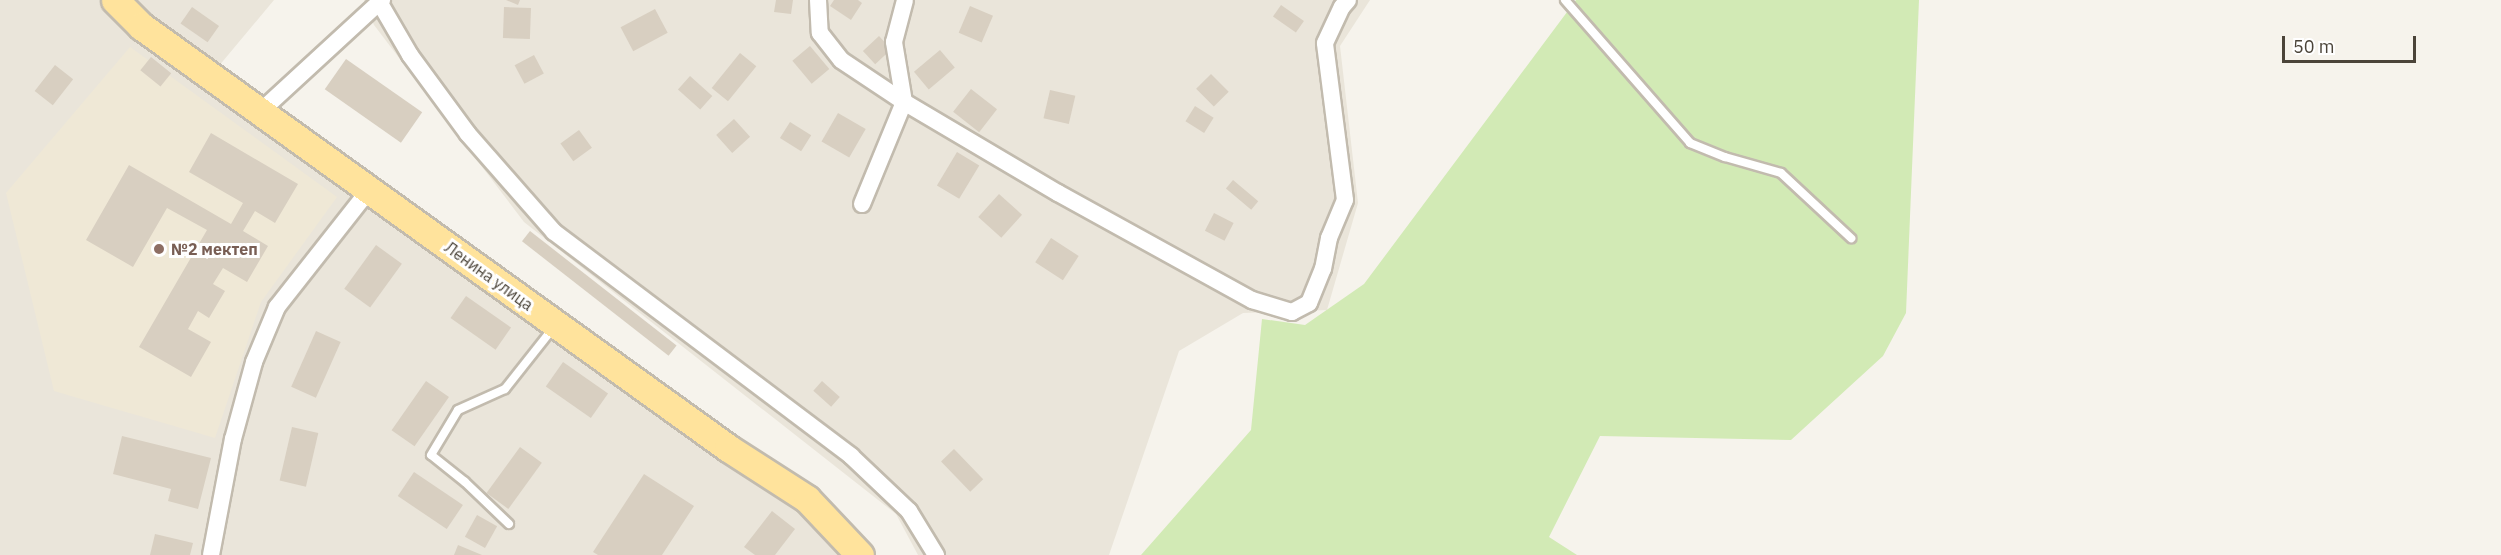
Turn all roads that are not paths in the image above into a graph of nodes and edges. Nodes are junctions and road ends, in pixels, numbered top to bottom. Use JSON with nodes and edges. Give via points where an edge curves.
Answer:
{"nodes":[{"id":1,"x":115,"y":0,"type":"edge"},
{"id":2,"x":818,"y":0,"type":"edge"},
{"id":3,"x":905,"y":0,"type":"edge"},
{"id":4,"x":1357,"y":0,"type":"edge"},
{"id":5,"x":1565,"y":0,"type":"edge"},
{"id":6,"x":380,"y":1,"type":"edge"},
{"id":7,"x":1345,"y":4,"type":"edge"},
{"id":8,"x":904,"y":102,"type":"junction"},
{"id":9,"x":260,"y":112,"type":"junction"},
{"id":10,"x":369,"y":190,"type":"junction"},
{"id":11,"x":862,"y":204,"type":"dead end"},
{"id":12,"x":1851,"y":238,"type":"dead end"},
{"id":13,"x":556,"y":325,"type":"junction"},
{"id":14,"x":509,"y":524,"type":"dead end"},
{"id":15,"x":211,"y":555,"type":"edge"},
{"id":16,"x":860,"y":555,"type":"edge"},
{"id":17,"x":936,"y":555,"type":"edge"}],
"edges":[{"from":1,"to":9,"type":"main road","name":"Ленина улица","via":[[141,26]]},
{"from":2,"to":8,"type":"street","via":[[820,33],[841,60]]},
{"from":3,"to":8,"type":"street","via":[[894,42]]},
{"from":4,"to":7,"type":"lane"},
{"from":5,"to":12,"type":"lane","via":[[1690,143],[1780,173]]},
{"from":6,"to":9,"type":"street"},
{"from":6,"to":17,"type":"street","via":[[410,55],[468,134],[554,232],[851,456],[909,511]]},
{"from":7,"to":8,"type":"street","via":[[1325,43],[1345,200],[1309,303],[1292,312],[1252,300]]},
{"from":8,"to":11,"type":"street"},
{"from":9,"to":10,"type":"main road","name":"Ленина улица"},
{"from":10,"to":13,"type":"main road","name":"Ленина улица"},
{"from":10,"to":15,"type":"street","via":[[277,307],[254,362],[233,439]]},
{"from":13,"to":14,"type":"lane","via":[[505,389],[458,410],[430,455]]},
{"from":13,"to":16,"type":"main road","name":"Ленина улица","via":[[728,448],[807,499]]}]}
